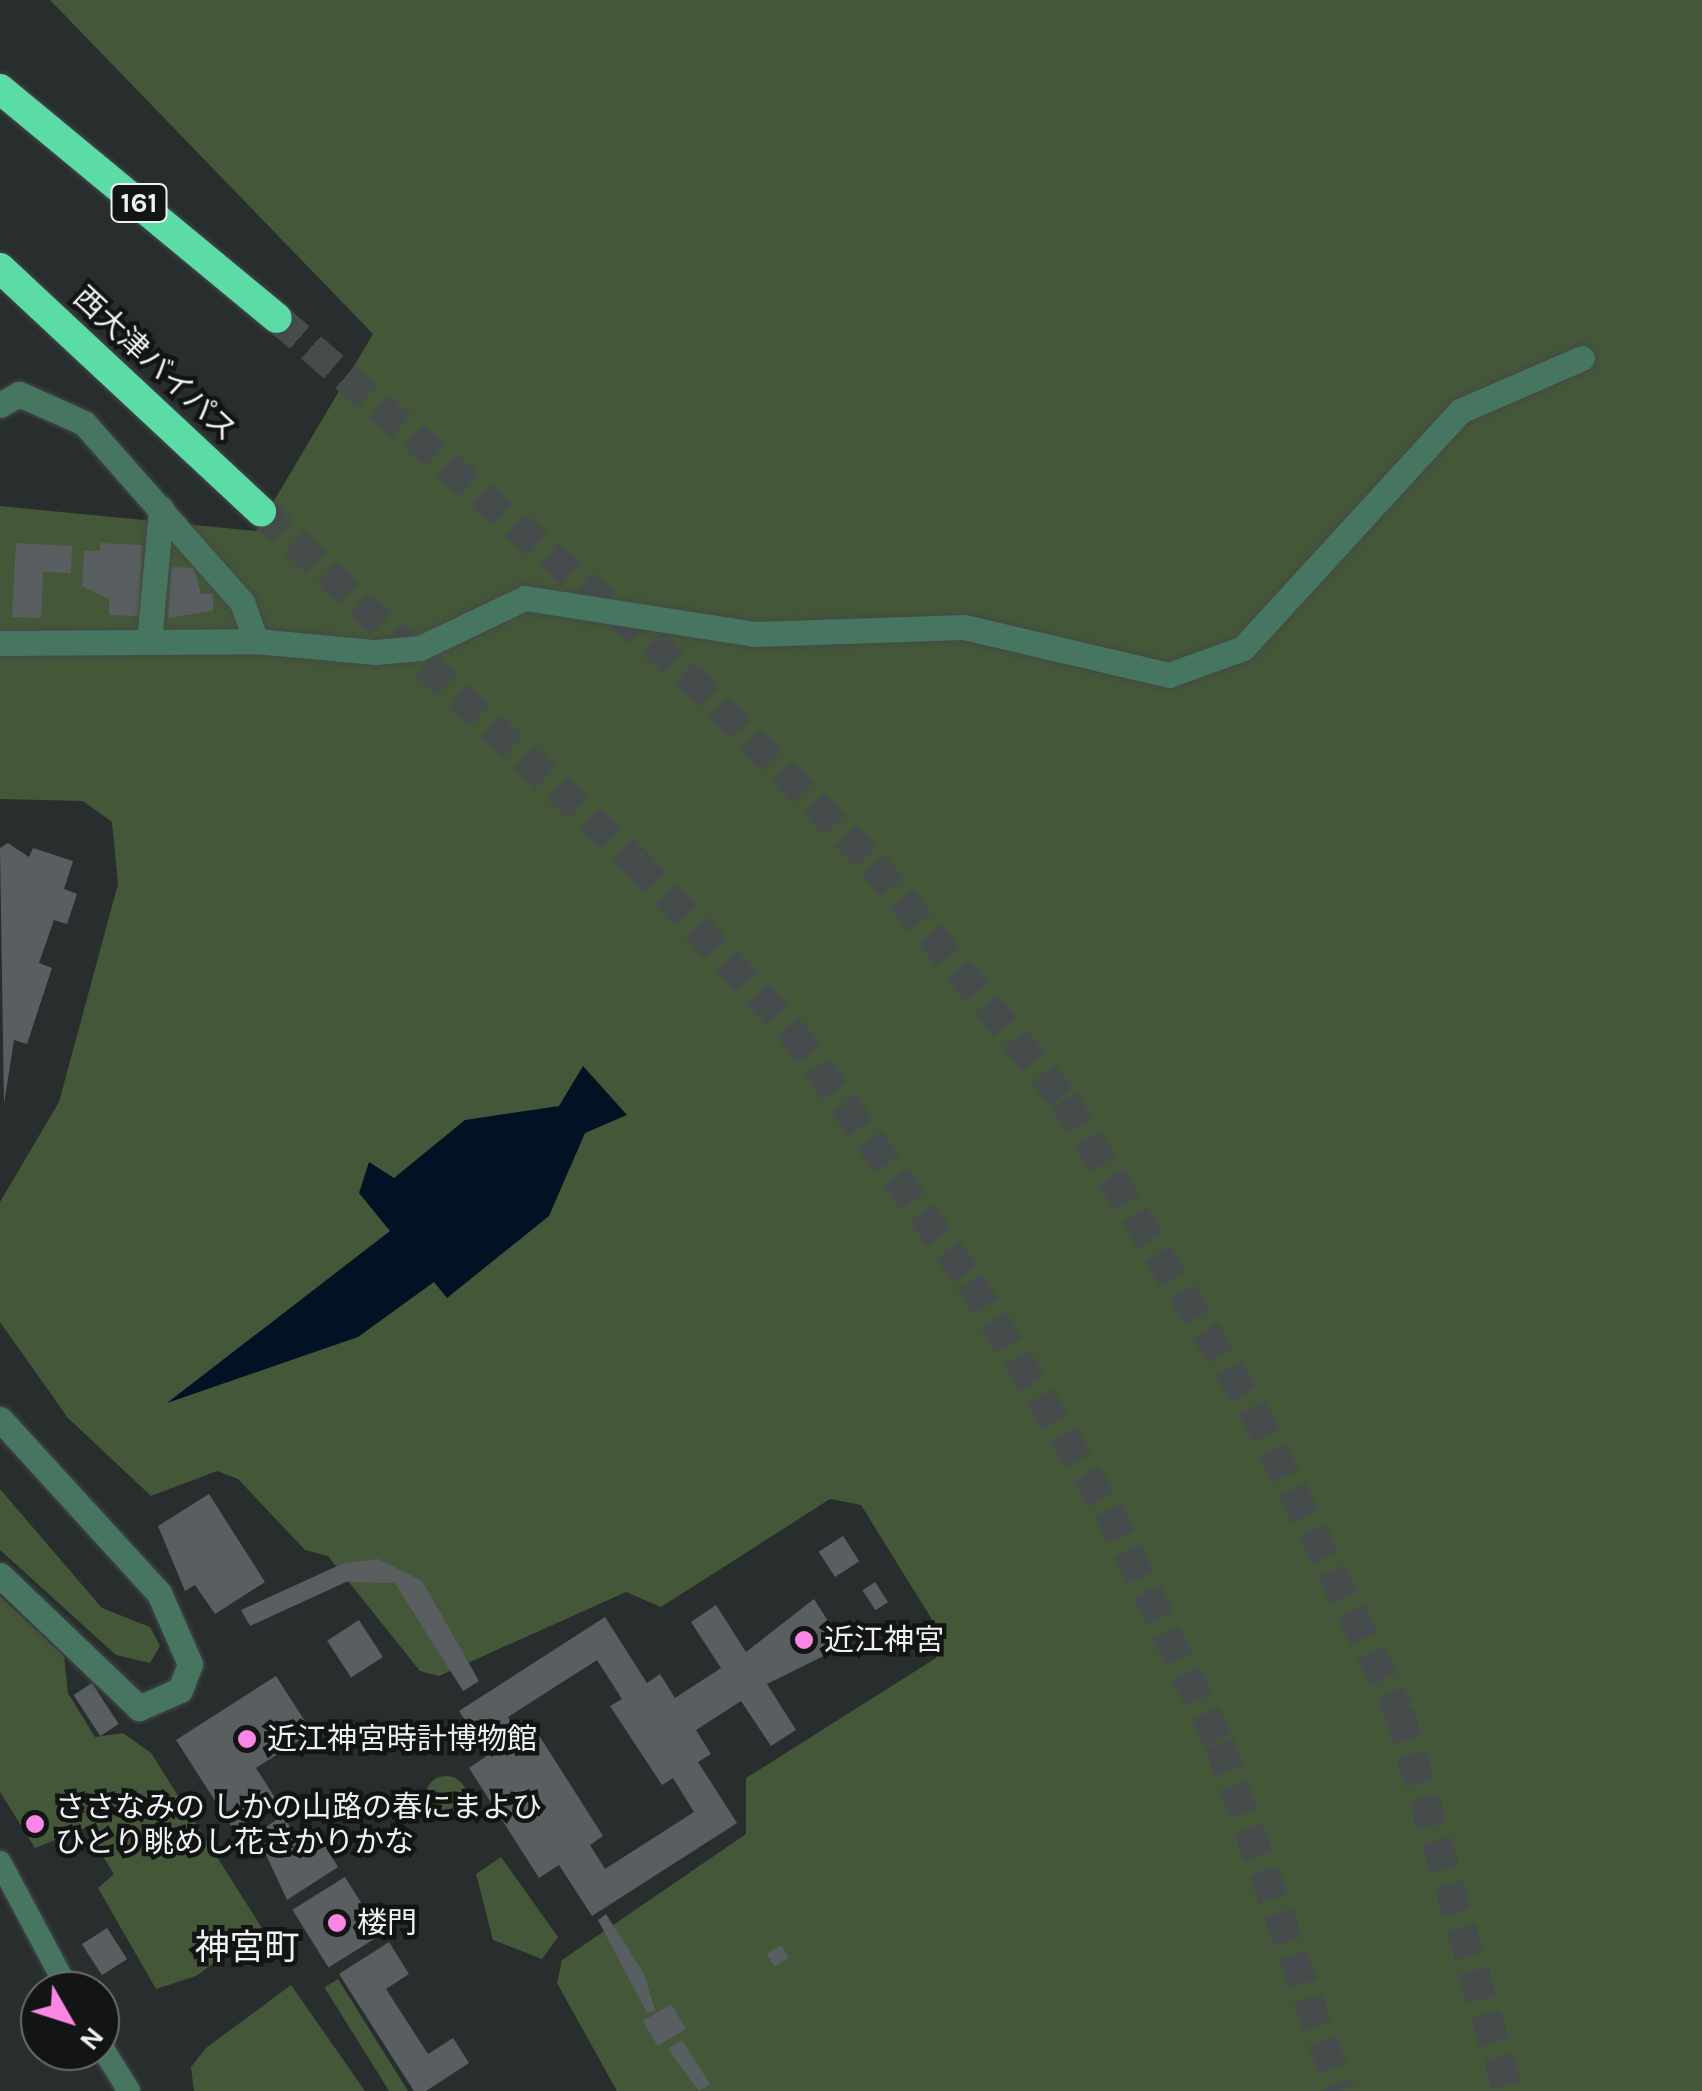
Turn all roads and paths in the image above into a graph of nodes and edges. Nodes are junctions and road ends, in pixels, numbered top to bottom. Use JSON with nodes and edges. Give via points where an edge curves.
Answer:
{"nodes":[{"id":1,"x":0,"y":89,"type":"edge"},
{"id":2,"x":0,"y":268,"type":"edge"},
{"id":3,"x":277,"y":318,"type":"tunnel mouth"},
{"id":4,"x":1582,"y":358,"type":"dead end"},
{"id":5,"x":0,"y":404,"type":"edge"},
{"id":6,"x":161,"y":509,"type":"junction"},
{"id":7,"x":261,"y":512,"type":"tunnel mouth"},
{"id":8,"x":256,"y":640,"type":"junction"},
{"id":9,"x":150,"y":642,"type":"junction"},
{"id":10,"x":0,"y":643,"type":"edge"},
{"id":11,"x":0,"y":1419,"type":"edge"},
{"id":12,"x":0,"y":1575,"type":"edge"},
{"id":13,"x":0,"y":1862,"type":"edge"},
{"id":14,"x":58,"y":1971,"type":"edge"}],
"edges":[{"from":1,"to":3,"type":"highway","number":"161"},
{"from":2,"to":7,"type":"highway","name":"西大津バイパス"},
{"from":4,"to":8,"type":"street","via":[[1460,411],[1243,648],[1169,675],[964,627],[754,634],[525,598],[420,648]]},
{"from":5,"to":6,"type":"street","via":[[19,394],[84,423]]},
{"from":6,"to":8,"type":"street","via":[[242,602]]},
{"from":6,"to":9,"type":"street"},
{"from":8,"to":9,"type":"street"},
{"from":9,"to":10,"type":"street"},
{"from":11,"to":12,"type":"street","via":[[159,1592],[190,1664],[180,1690],[139,1708]]},
{"from":13,"to":14,"type":"lane"}]}
